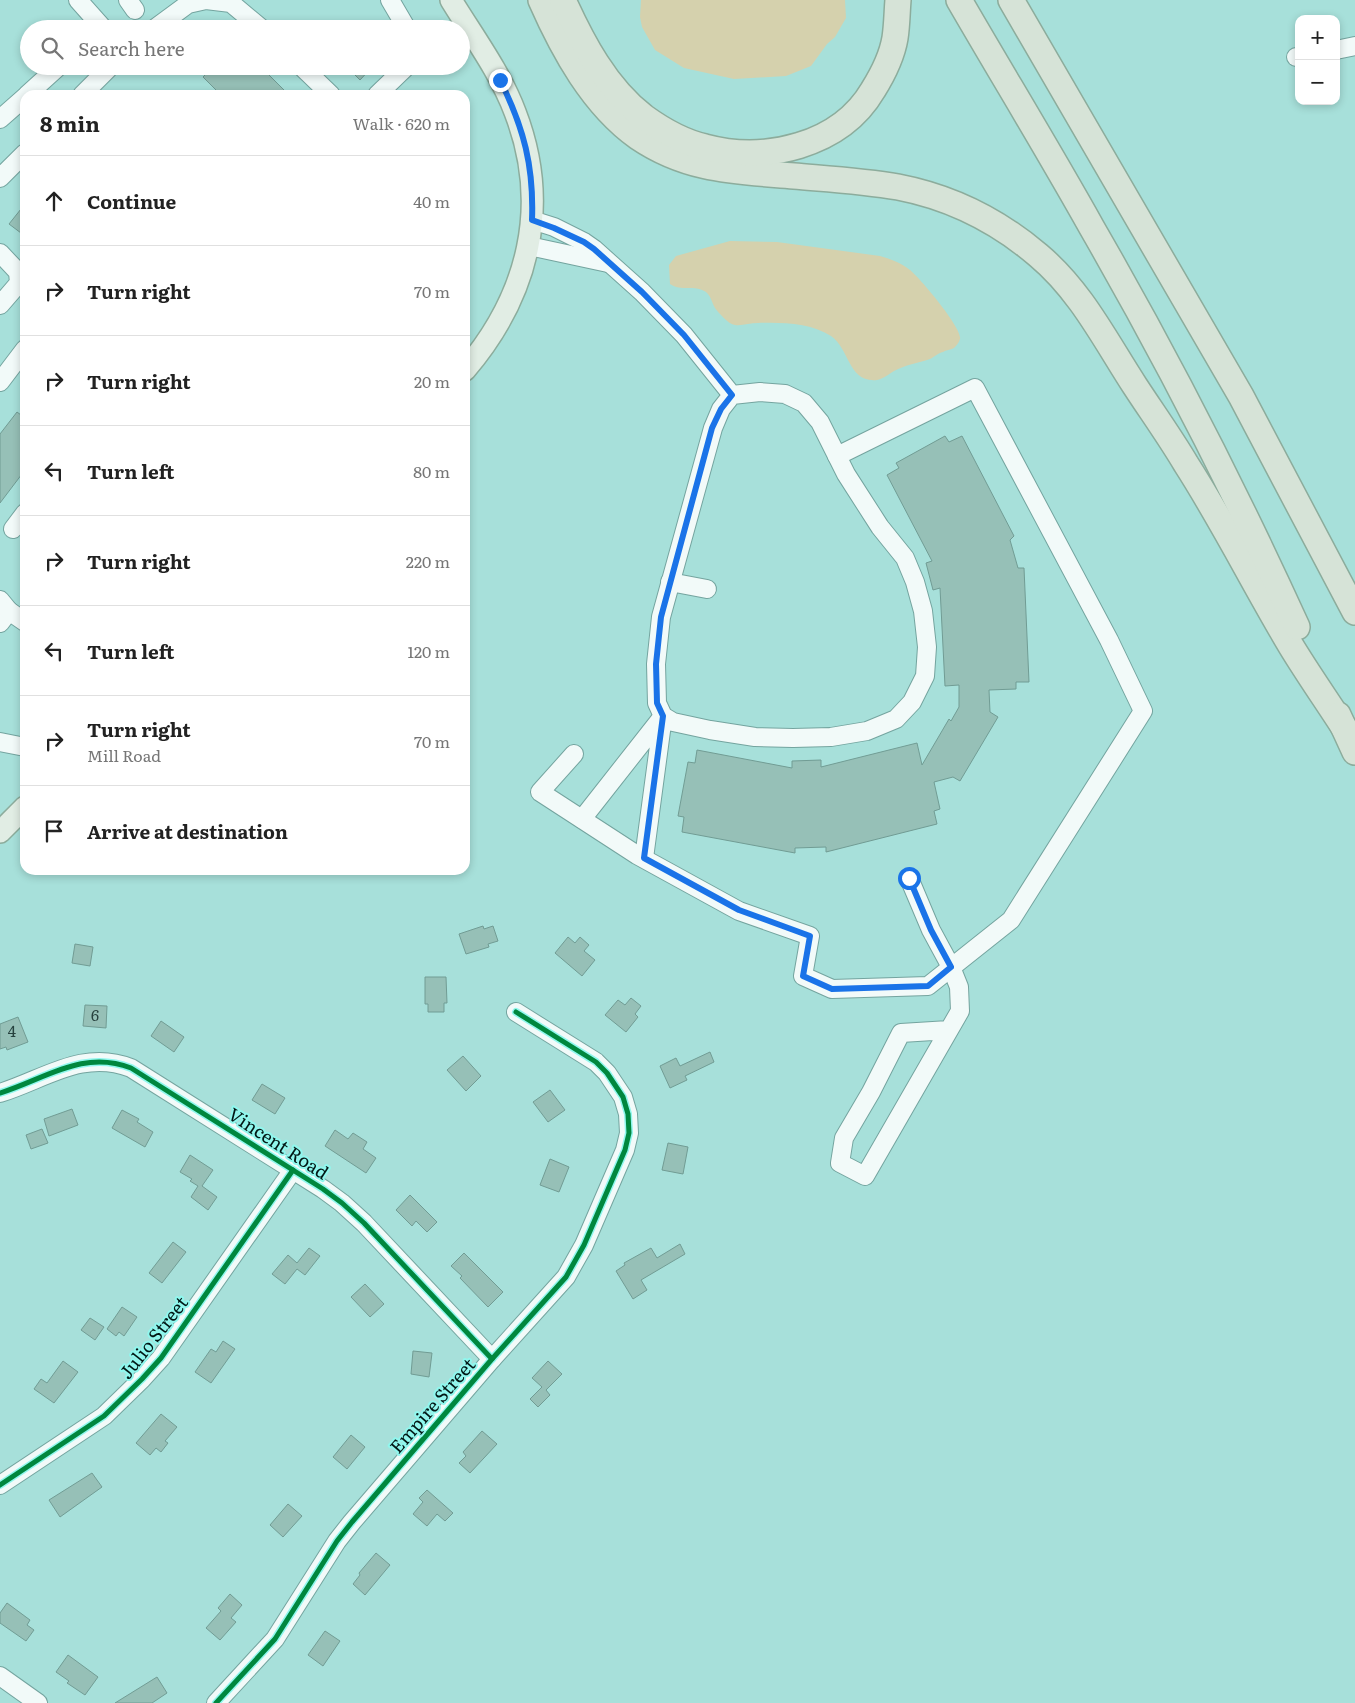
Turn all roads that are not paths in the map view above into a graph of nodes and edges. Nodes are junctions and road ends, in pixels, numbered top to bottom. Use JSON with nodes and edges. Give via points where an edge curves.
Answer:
{"nodes":[{"id":1,"x":78,"y":0,"type":"edge"},
{"id":2,"x":390,"y":0,"type":"edge"},
{"id":3,"x":451,"y":0,"type":"edge"},
{"id":4,"x":541,"y":0,"type":"edge"},
{"id":5,"x":562,"y":0,"type":"edge"},
{"id":6,"x":898,"y":0,"type":"edge"},
{"id":7,"x":959,"y":0,"type":"edge"},
{"id":8,"x":1011,"y":0,"type":"edge"},
{"id":9,"x":96,"y":20,"type":"edge"},
{"id":10,"x":166,"y":20,"type":"edge"},
{"id":11,"x":251,"y":20,"type":"edge"},
{"id":12,"x":402,"y":20,"type":"edge"},
{"id":13,"x":463,"y":20,"type":"edge"},
{"id":14,"x":470,"y":31,"type":"edge"},
{"id":15,"x":1355,"y":46,"type":"edge"},
{"id":16,"x":1340,"y":49,"type":"edge"},
{"id":17,"x":49,"y":75,"type":"edge"},
{"id":18,"x":102,"y":75,"type":"edge"},
{"id":19,"x":310,"y":75,"type":"edge"},
{"id":20,"x":397,"y":75,"type":"edge"},
{"id":21,"x":33,"y":90,"type":"edge"},
{"id":22,"x":87,"y":90,"type":"edge"},
{"id":23,"x":326,"y":90,"type":"edge"},
{"id":24,"x":382,"y":90,"type":"edge"},
{"id":25,"x":20,"y":101,"type":"edge"},
{"id":26,"x":0,"y":119,"type":"edge"},
{"id":27,"x":20,"y":158,"type":"edge"},
{"id":28,"x":0,"y":178,"type":"edge"},
{"id":29,"x":532,"y":220,"type":"junction"},
{"id":30,"x":529,"y":246,"type":"junction"},
{"id":31,"x":0,"y":253,"type":"edge"},
{"id":32,"x":608,"y":263,"type":"junction"},
{"id":33,"x":0,"y":305,"type":"edge"},
{"id":34,"x":20,"y":356,"type":"edge"},
{"id":35,"x":470,"y":364,"type":"edge"},
{"id":36,"x":0,"y":382,"type":"edge"},
{"id":37,"x":732,"y":395,"type":"junction"},
{"id":38,"x":837,"y":456,"type":"junction"},
{"id":39,"x":20,"y":520,"type":"edge"},
{"id":40,"x":13,"y":529,"type":"dead end"},
{"id":41,"x":670,"y":582,"type":"junction"},
{"id":42,"x":708,"y":589,"type":"dead end"},
{"id":43,"x":3,"y":611,"type":"edge"},
{"id":44,"x":1355,"y":612,"type":"edge"},
{"id":45,"x":20,"y":620,"type":"edge"},
{"id":46,"x":663,"y":716,"type":"junction"},
{"id":47,"x":1345,"y":729,"type":"junction"},
{"id":48,"x":0,"y":742,"type":"edge"},
{"id":49,"x":20,"y":746,"type":"edge"},
{"id":50,"x":1355,"y":752,"type":"edge"},
{"id":51,"x":574,"y":754,"type":"dead end"},
{"id":52,"x":20,"y":812,"type":"edge"},
{"id":53,"x":582,"y":820,"type":"junction"},
{"id":54,"x":0,"y":832,"type":"edge"},
{"id":55,"x":644,"y":858,"type":"junction"},
{"id":56,"x":909,"y":878,"type":"dead end"},
{"id":57,"x":951,"y":967,"type":"junction"},
{"id":58,"x":516,"y":1012,"type":"dead end"},
{"id":59,"x":949,"y":1030,"type":"junction"},
{"id":60,"x":0,"y":1093,"type":"edge"},
{"id":61,"x":293,"y":1170,"type":"junction"},
{"id":62,"x":492,"y":1359,"type":"junction"},
{"id":63,"x":0,"y":1485,"type":"edge"},
{"id":64,"x":0,"y":1676,"type":"edge"},
{"id":65,"x":38,"y":1703,"type":"edge"},
{"id":66,"x":216,"y":1703,"type":"edge"}],
"edges":[{"from":1,"to":9,"type":"street"},
{"from":2,"to":12,"type":"street"},
{"from":3,"to":13,"type":"main road"},
{"from":4,"to":47,"type":"highway","via":[[562,42],[605,106],[622,123],[673,156],[728,171],[900,187],[977,213],[1041,257],[1062,277],[1091,314],[1187,465],[1291,645]]},
{"from":5,"to":6,"type":"highway","via":[[607,78],[643,116],[690,142],[721,150],[751,152],[805,143],[834,130],[856,112],[886,67],[895,39]]},
{"from":7,"to":47,"type":"highway","via":[[1150,332],[1252,528]]},
{"from":8,"to":44,"type":"highway","via":[[1241,396]]},
{"from":10,"to":11,"type":"street","via":[[188,4],[206,0],[231,4]]},
{"from":14,"to":29,"type":"main road","via":[[500,80],[525,142],[532,179]]},
{"from":15,"to":16,"type":"street"},
{"from":17,"to":21,"type":"street"},
{"from":18,"to":22,"type":"street"},
{"from":19,"to":23,"type":"street"},
{"from":20,"to":24,"type":"street"},
{"from":25,"to":26,"type":"street"},
{"from":27,"to":28,"type":"street"},
{"from":29,"to":30,"type":"main road"},
{"from":29,"to":32,"type":"street","via":[[584,242]]},
{"from":30,"to":32,"type":"street"},
{"from":30,"to":35,"type":"main road","via":[[504,314]]},
{"from":31,"to":33,"type":"street","via":[[18,272],[19,283]]},
{"from":32,"to":37,"type":"street","via":[[684,335]]},
{"from":34,"to":36,"type":"street"},
{"from":37,"to":38,"type":"street","via":[[785,394],[804,403],[820,422]]},
{"from":37,"to":41,"type":"street","via":[[712,428]]},
{"from":38,"to":46,"type":"street","via":[[880,527],[904,558],[916,582],[927,647],[926,676],[912,702],[896,719],[867,731],[831,737],[755,737],[673,722]]},
{"from":38,"to":57,"type":"street","via":[[975,388],[1109,640],[1143,711],[1011,920]]},
{"from":39,"to":40,"type":"street"},
{"from":41,"to":42,"type":"street"},
{"from":41,"to":46,"type":"street","via":[[661,617],[656,664],[657,703]]},
{"from":43,"to":45,"type":"street"},
{"from":46,"to":53,"type":"street"},
{"from":46,"to":55,"type":"street"},
{"from":47,"to":50,"type":"highway"},
{"from":48,"to":49,"type":"street"},
{"from":51,"to":53,"type":"street","via":[[540,792]]},
{"from":52,"to":54,"type":"main road"},
{"from":53,"to":55,"type":"street"},
{"from":55,"to":57,"type":"street","via":[[739,910],[810,936],[803,976],[832,989],[928,986]]},
{"from":56,"to":57,"type":"street"},
{"from":57,"to":59,"type":"street","via":[[959,987],[960,1011]]},
{"from":58,"to":62,"type":"street","name":"Empire Street","via":[[583,1053],[607,1073],[623,1097],[629,1133],[613,1179],[566,1277]]},
{"from":59,"to":59,"type":"street","via":[[866,1176],[840,1163],[844,1138],[901,1033]]},
{"from":60,"to":61,"type":"street","name":"Vincent Road","via":[[80,1063],[115,1063],[142,1074]]},
{"from":61,"to":62,"type":"street","name":"Vincent Road","via":[[354,1213]]},
{"from":61,"to":63,"type":"street","name":"Julio Street","via":[[142,1379],[104,1416]]},
{"from":62,"to":66,"type":"street","name":"Empire Street","via":[[352,1522],[275,1639]]},
{"from":64,"to":65,"type":"street"}]}
